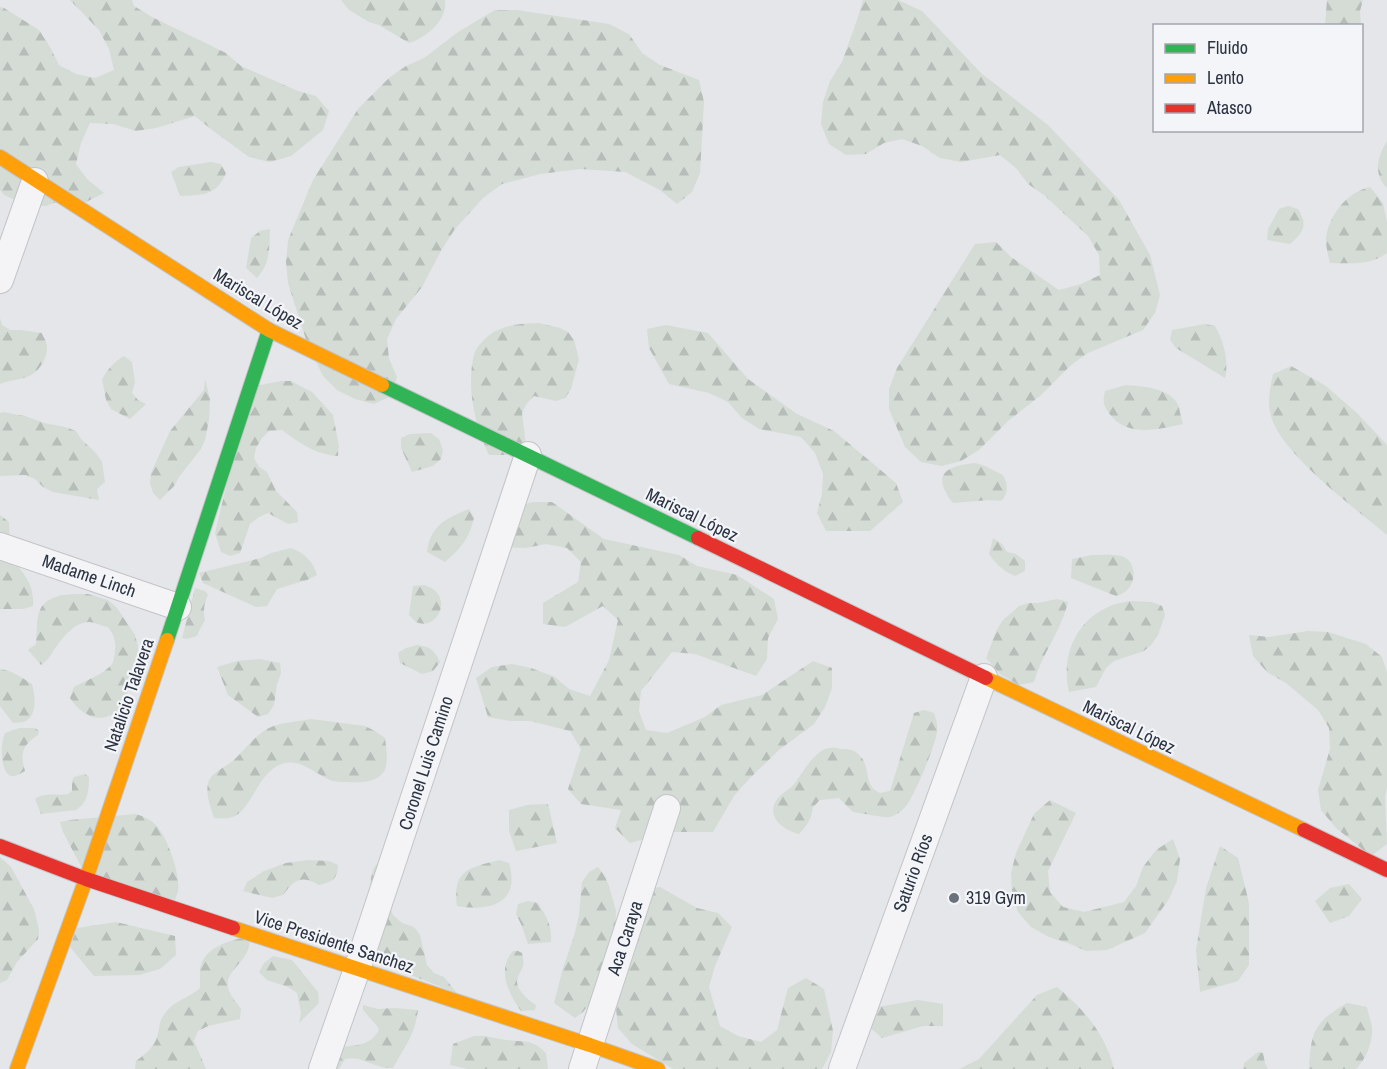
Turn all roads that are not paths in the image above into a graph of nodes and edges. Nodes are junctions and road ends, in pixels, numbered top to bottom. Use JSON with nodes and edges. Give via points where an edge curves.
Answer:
{"nodes":[{"id":1,"x":0,"y":158,"type":"edge"},
{"id":2,"x":35,"y":181,"type":"junction"},
{"id":3,"x":0,"y":280,"type":"edge"},
{"id":4,"x":269,"y":330,"type":"junction"},
{"id":5,"x":528,"y":455,"type":"junction"},
{"id":6,"x":0,"y":546,"type":"edge"},
{"id":7,"x":178,"y":607,"type":"junction"},
{"id":8,"x":984,"y":677,"type":"junction"},
{"id":9,"x":667,"y":808,"type":"dead end"},
{"id":10,"x":0,"y":846,"type":"edge"},
{"id":11,"x":1387,"y":870,"type":"edge"},
{"id":12,"x":86,"y":879,"type":"junction"},
{"id":13,"x":357,"y":969,"type":"junction"},
{"id":14,"x":590,"y":1045,"type":"junction"},
{"id":15,"x":17,"y":1069,"type":"edge"},
{"id":16,"x":321,"y":1069,"type":"edge"},
{"id":17,"x":582,"y":1069,"type":"edge"},
{"id":18,"x":658,"y":1069,"type":"edge"},
{"id":19,"x":842,"y":1069,"type":"edge"}],
"edges":[{"from":1,"to":2,"type":"street","name":"Mariscal López"},
{"from":2,"to":3,"type":"street"},
{"from":2,"to":4,"type":"street","name":"Mariscal López"},
{"from":4,"to":5,"type":"street","name":"Mariscal López"},
{"from":4,"to":7,"type":"street","name":"Natalicio Talavera"},
{"from":5,"to":8,"type":"street","name":"Mariscal López"},
{"from":5,"to":13,"type":"street","name":"Coronel Luis Camino"},
{"from":6,"to":7,"type":"street","name":"Madame Linch"},
{"from":7,"to":12,"type":"street","name":"Natalicio Talavera"},
{"from":8,"to":11,"type":"street","name":"Mariscal López"},
{"from":8,"to":19,"type":"street","name":"Saturio Ríos"},
{"from":9,"to":14,"type":"street","name":"Aca Caraya"},
{"from":10,"to":12,"type":"street","name":"Vice Presidente Sanchez"},
{"from":12,"to":13,"type":"street","name":"Vice Presidente Sanchez"},
{"from":12,"to":15,"type":"street","name":"Natalicio Talavera"},
{"from":13,"to":14,"type":"street","name":"Vice Presidente Sanchez"},
{"from":13,"to":16,"type":"street","name":"Coronel Luis Camino"},
{"from":14,"to":17,"type":"street","name":"Aca Caraya"},
{"from":14,"to":18,"type":"street","name":"Vice Presidente Sanchez"}]}
